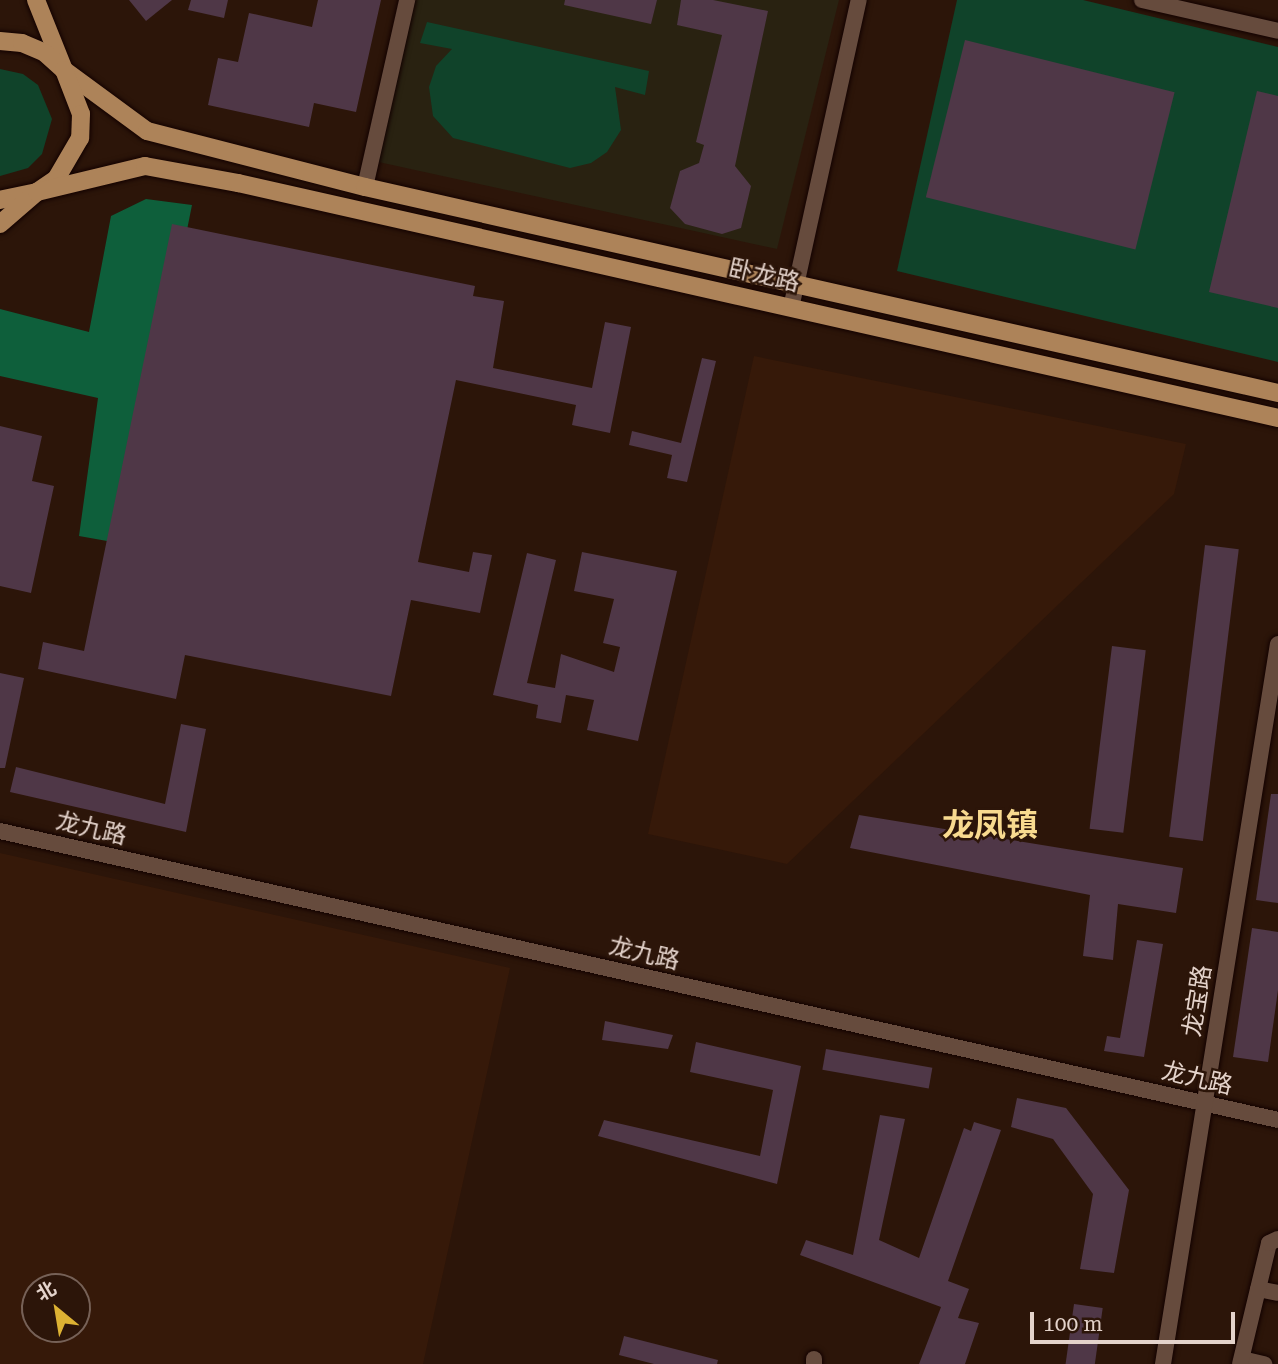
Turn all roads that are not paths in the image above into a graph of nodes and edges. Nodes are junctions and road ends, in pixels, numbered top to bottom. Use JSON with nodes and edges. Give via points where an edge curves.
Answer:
{"nodes":[{"id":1,"x":36,"y":0,"type":"edge"},
{"id":2,"x":407,"y":0,"type":"edge"},
{"id":3,"x":859,"y":0,"type":"edge"},
{"id":4,"x":1142,"y":0,"type":"edge"},
{"id":5,"x":1278,"y":31,"type":"edge"},
{"id":6,"x":0,"y":41,"type":"edge"},
{"id":7,"x":64,"y":70,"type":"junction"},
{"id":8,"x":365,"y":187,"type":"junction"},
{"id":9,"x":37,"y":192,"type":"junction"},
{"id":10,"x":0,"y":200,"type":"edge"},
{"id":11,"x":0,"y":224,"type":"edge"},
{"id":12,"x":796,"y":286,"type":"junction"},
{"id":13,"x":791,"y":308,"type":"junction"},
{"id":14,"x":1278,"y":393,"type":"edge"},
{"id":15,"x":1278,"y":418,"type":"edge"},
{"id":16,"x":1278,"y":644,"type":"edge"},
{"id":17,"x":0,"y":831,"type":"edge"},
{"id":18,"x":1205,"y":1104,"type":"junction"},
{"id":19,"x":1278,"y":1120,"type":"edge"},
{"id":20,"x":1278,"y":1239,"type":"edge"},
{"id":21,"x":1258,"y":1289,"type":"junction"},
{"id":22,"x":1278,"y":1293,"type":"edge"},
{"id":23,"x":1241,"y":1361,"type":"edge"},
{"id":24,"x":1163,"y":1364,"type":"edge"},
{"id":25,"x":1264,"y":1364,"type":"edge"}],
"edges":[{"from":1,"to":7,"type":"main road"},
{"from":2,"to":8,"type":"street"},
{"from":3,"to":12,"type":"street"},
{"from":4,"to":5,"type":"street"},
{"from":6,"to":7,"type":"main road","name":"卧龙路","via":[[22,43],[45,53]]},
{"from":7,"to":8,"type":"main road","name":"卧龙路","via":[[147,131]]},
{"from":7,"to":9,"type":"main road","via":[[81,114],[80,138],[57,178]]},
{"from":8,"to":12,"type":"main road","name":"卧龙路"},
{"from":9,"to":10,"type":"main road","name":"卧龙路"},
{"from":9,"to":11,"type":"main road"},
{"from":9,"to":13,"type":"main road","name":"卧龙路","via":[[145,166]]},
{"from":12,"to":13,"type":"street"},
{"from":12,"to":14,"type":"main road","name":"卧龙路"},
{"from":13,"to":15,"type":"main road","name":"卧龙路"},
{"from":16,"to":18,"type":"street","name":"龙宝路"},
{"from":17,"to":18,"type":"street","name":"龙九路"},
{"from":18,"to":19,"type":"street","name":"龙九路"},
{"from":18,"to":24,"type":"street","name":"龙宝路"},
{"from":20,"to":21,"type":"street","via":[[1269,1243]]},
{"from":21,"to":22,"type":"street"},
{"from":21,"to":23,"type":"street"},
{"from":23,"to":25,"type":"street"}]}
